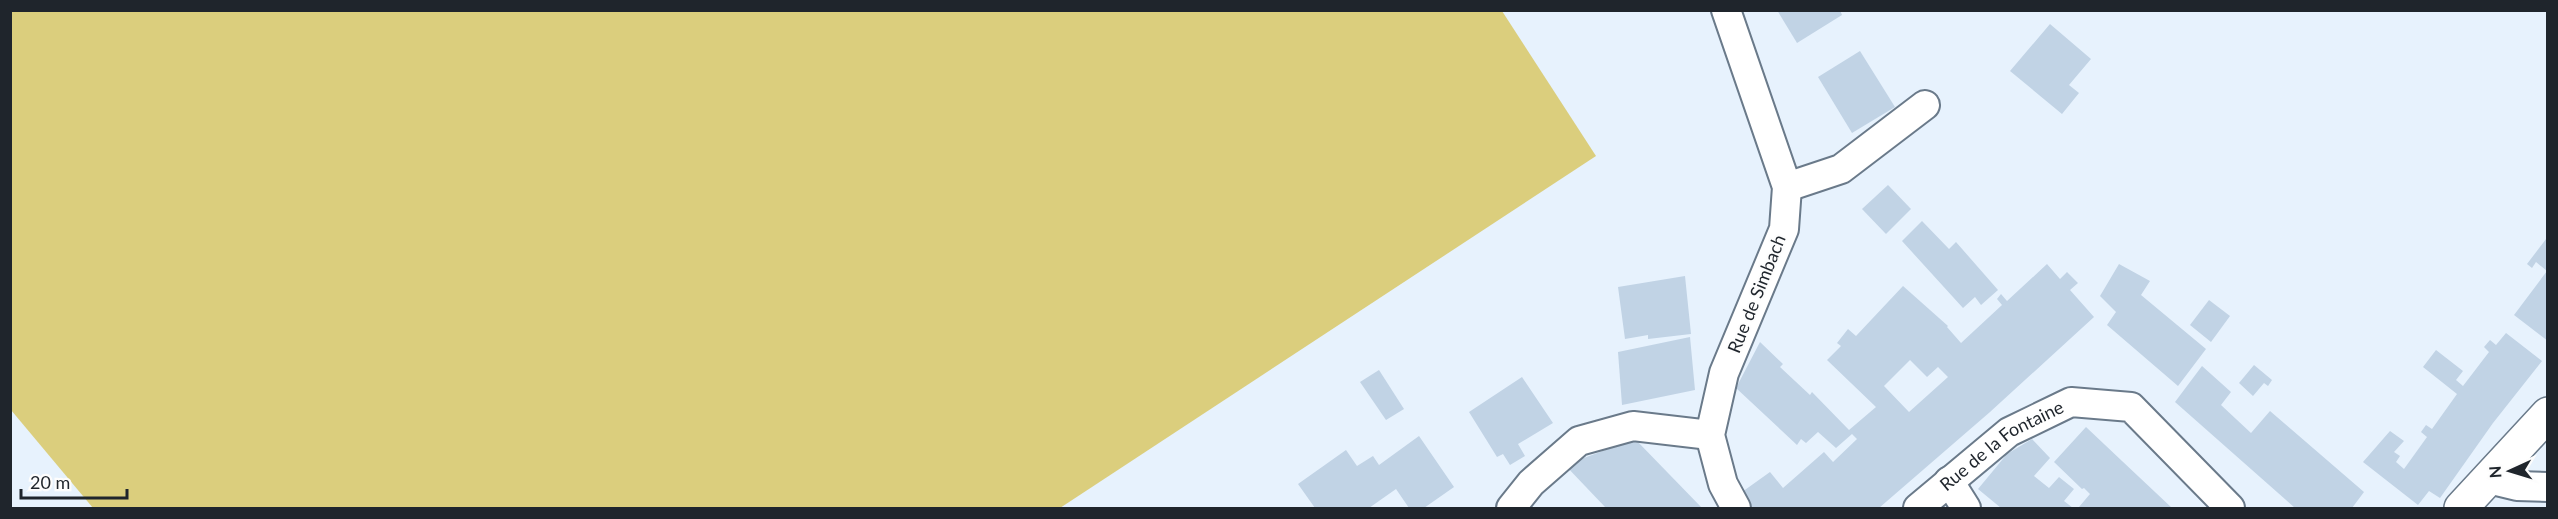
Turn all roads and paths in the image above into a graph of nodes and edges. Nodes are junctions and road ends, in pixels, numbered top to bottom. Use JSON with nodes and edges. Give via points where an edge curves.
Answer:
{"nodes":[{"id":1,"x":1726,"y":10,"type":"edge"},
{"id":2,"x":1925,"y":105,"type":"dead end"},
{"id":3,"x":1787,"y":187,"type":"junction"},
{"id":4,"x":2547,"y":414,"type":"edge"},
{"id":5,"x":1710,"y":435,"type":"junction"},
{"id":6,"x":2488,"y":479,"type":"junction"},
{"id":7,"x":1949,"y":481,"type":"junction"},
{"id":8,"x":2547,"y":487,"type":"edge"},
{"id":9,"x":1511,"y":508,"type":"edge"},
{"id":10,"x":1736,"y":508,"type":"edge"},
{"id":11,"x":1918,"y":508,"type":"edge"},
{"id":12,"x":1966,"y":508,"type":"edge"},
{"id":13,"x":2230,"y":508,"type":"edge"},
{"id":14,"x":2461,"y":508,"type":"edge"}],
"edges":[{"from":1,"to":3,"type":"street","name":"Rue de Simbach"},
{"from":2,"to":3,"type":"street","via":[[1841,168]]},
{"from":3,"to":5,"type":"street","name":"Rue de Simbach","via":[[1784,228],[1724,373]]},
{"from":4,"to":6,"type":"main road"},
{"from":5,"to":9,"type":"street","via":[[1633,426],[1579,441],[1531,483]]},
{"from":5,"to":10,"type":"street","name":"Rue de Simbach","via":[[1723,484]]},
{"from":6,"to":8,"type":"street","via":[[2517,486]]},
{"from":6,"to":14,"type":"main road"},
{"from":7,"to":11,"type":"street","name":"Rue de la Fontaine"},
{"from":7,"to":12,"type":"street"},
{"from":7,"to":13,"type":"street","name":"Rue de la Fontaine","via":[[2009,432],[2071,402],[2130,407]]}]}
